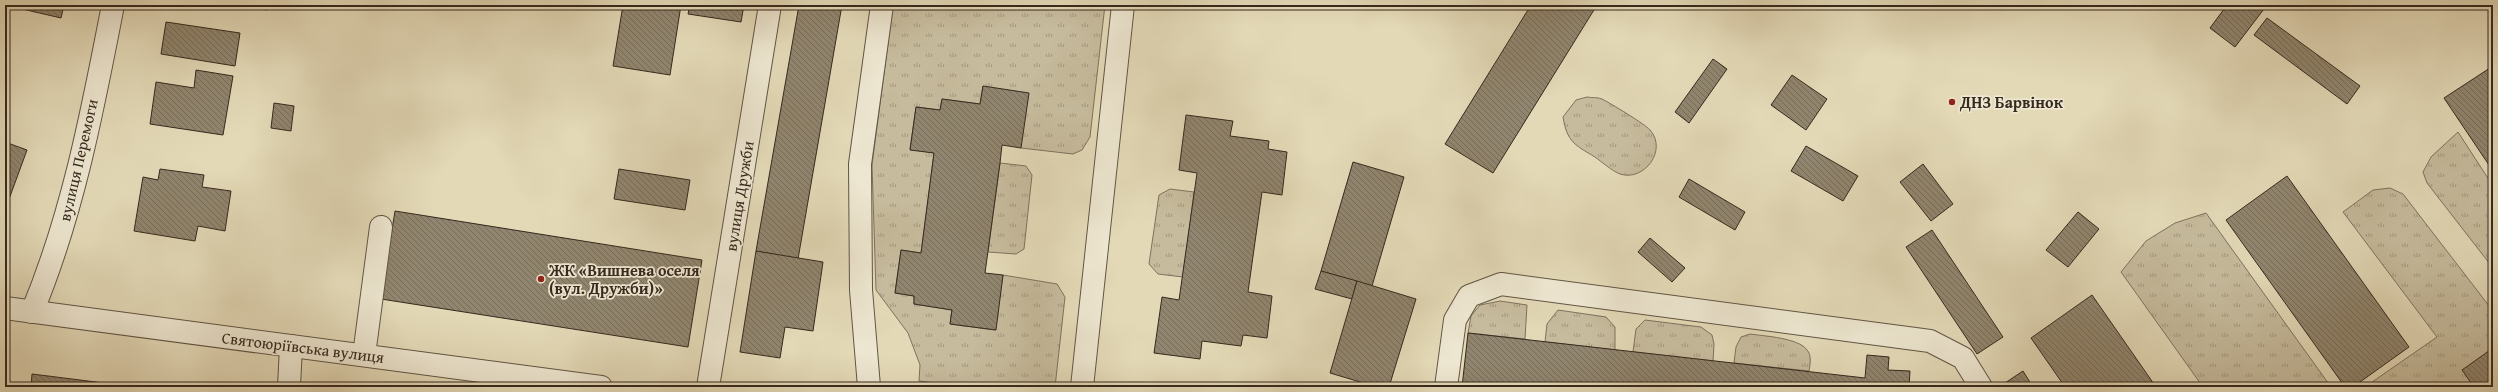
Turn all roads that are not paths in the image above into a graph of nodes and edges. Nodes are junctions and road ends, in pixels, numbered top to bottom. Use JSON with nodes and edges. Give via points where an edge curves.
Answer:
{"nodes":[{"id":1,"x":113,"y":5,"type":"edge"},
{"id":2,"x":770,"y":5,"type":"edge"},
{"id":3,"x":882,"y":5,"type":"edge"},
{"id":4,"x":1123,"y":5,"type":"edge"},
{"id":5,"x":381,"y":227,"type":"dead end"},
{"id":6,"x":5,"y":308,"type":"edge"},
{"id":7,"x":32,"y":312,"type":"junction"},
{"id":8,"x":292,"y":346,"type":"junction"},
{"id":9,"x":364,"y":355,"type":"junction"},
{"id":10,"x":288,"y":387,"type":"edge"},
{"id":11,"x":601,"y":387,"type":"edge"},
{"id":12,"x":708,"y":387,"type":"edge"},
{"id":13,"x":869,"y":387,"type":"edge"},
{"id":14,"x":1082,"y":387,"type":"edge"},
{"id":15,"x":1446,"y":387,"type":"edge"},
{"id":16,"x":1981,"y":387,"type":"edge"}],
"edges":[{"from":1,"to":7,"type":"street","name":"вулиця Перемоги","via":[[78,169],[51,267]]},
{"from":2,"to":12,"type":"street","name":"вулиця Дружби"},
{"from":3,"to":13,"type":"street","via":[[860,164],[861,290]]},
{"from":4,"to":14,"type":"street"},
{"from":5,"to":9,"type":"street"},
{"from":6,"to":7,"type":"street","name":"Святоюріївська вулиця"},
{"from":7,"to":8,"type":"street","name":"Святоюріївська вулиця"},
{"from":8,"to":9,"type":"street","name":"Святоюріївська вулиця"},
{"from":8,"to":10,"type":"street"},
{"from":9,"to":11,"type":"street","name":"Святоюріївська вулиця"},
{"from":15,"to":16,"type":"street","via":[[1455,320],[1469,296],[1501,284],[1930,341],[1963,358]]}]}
